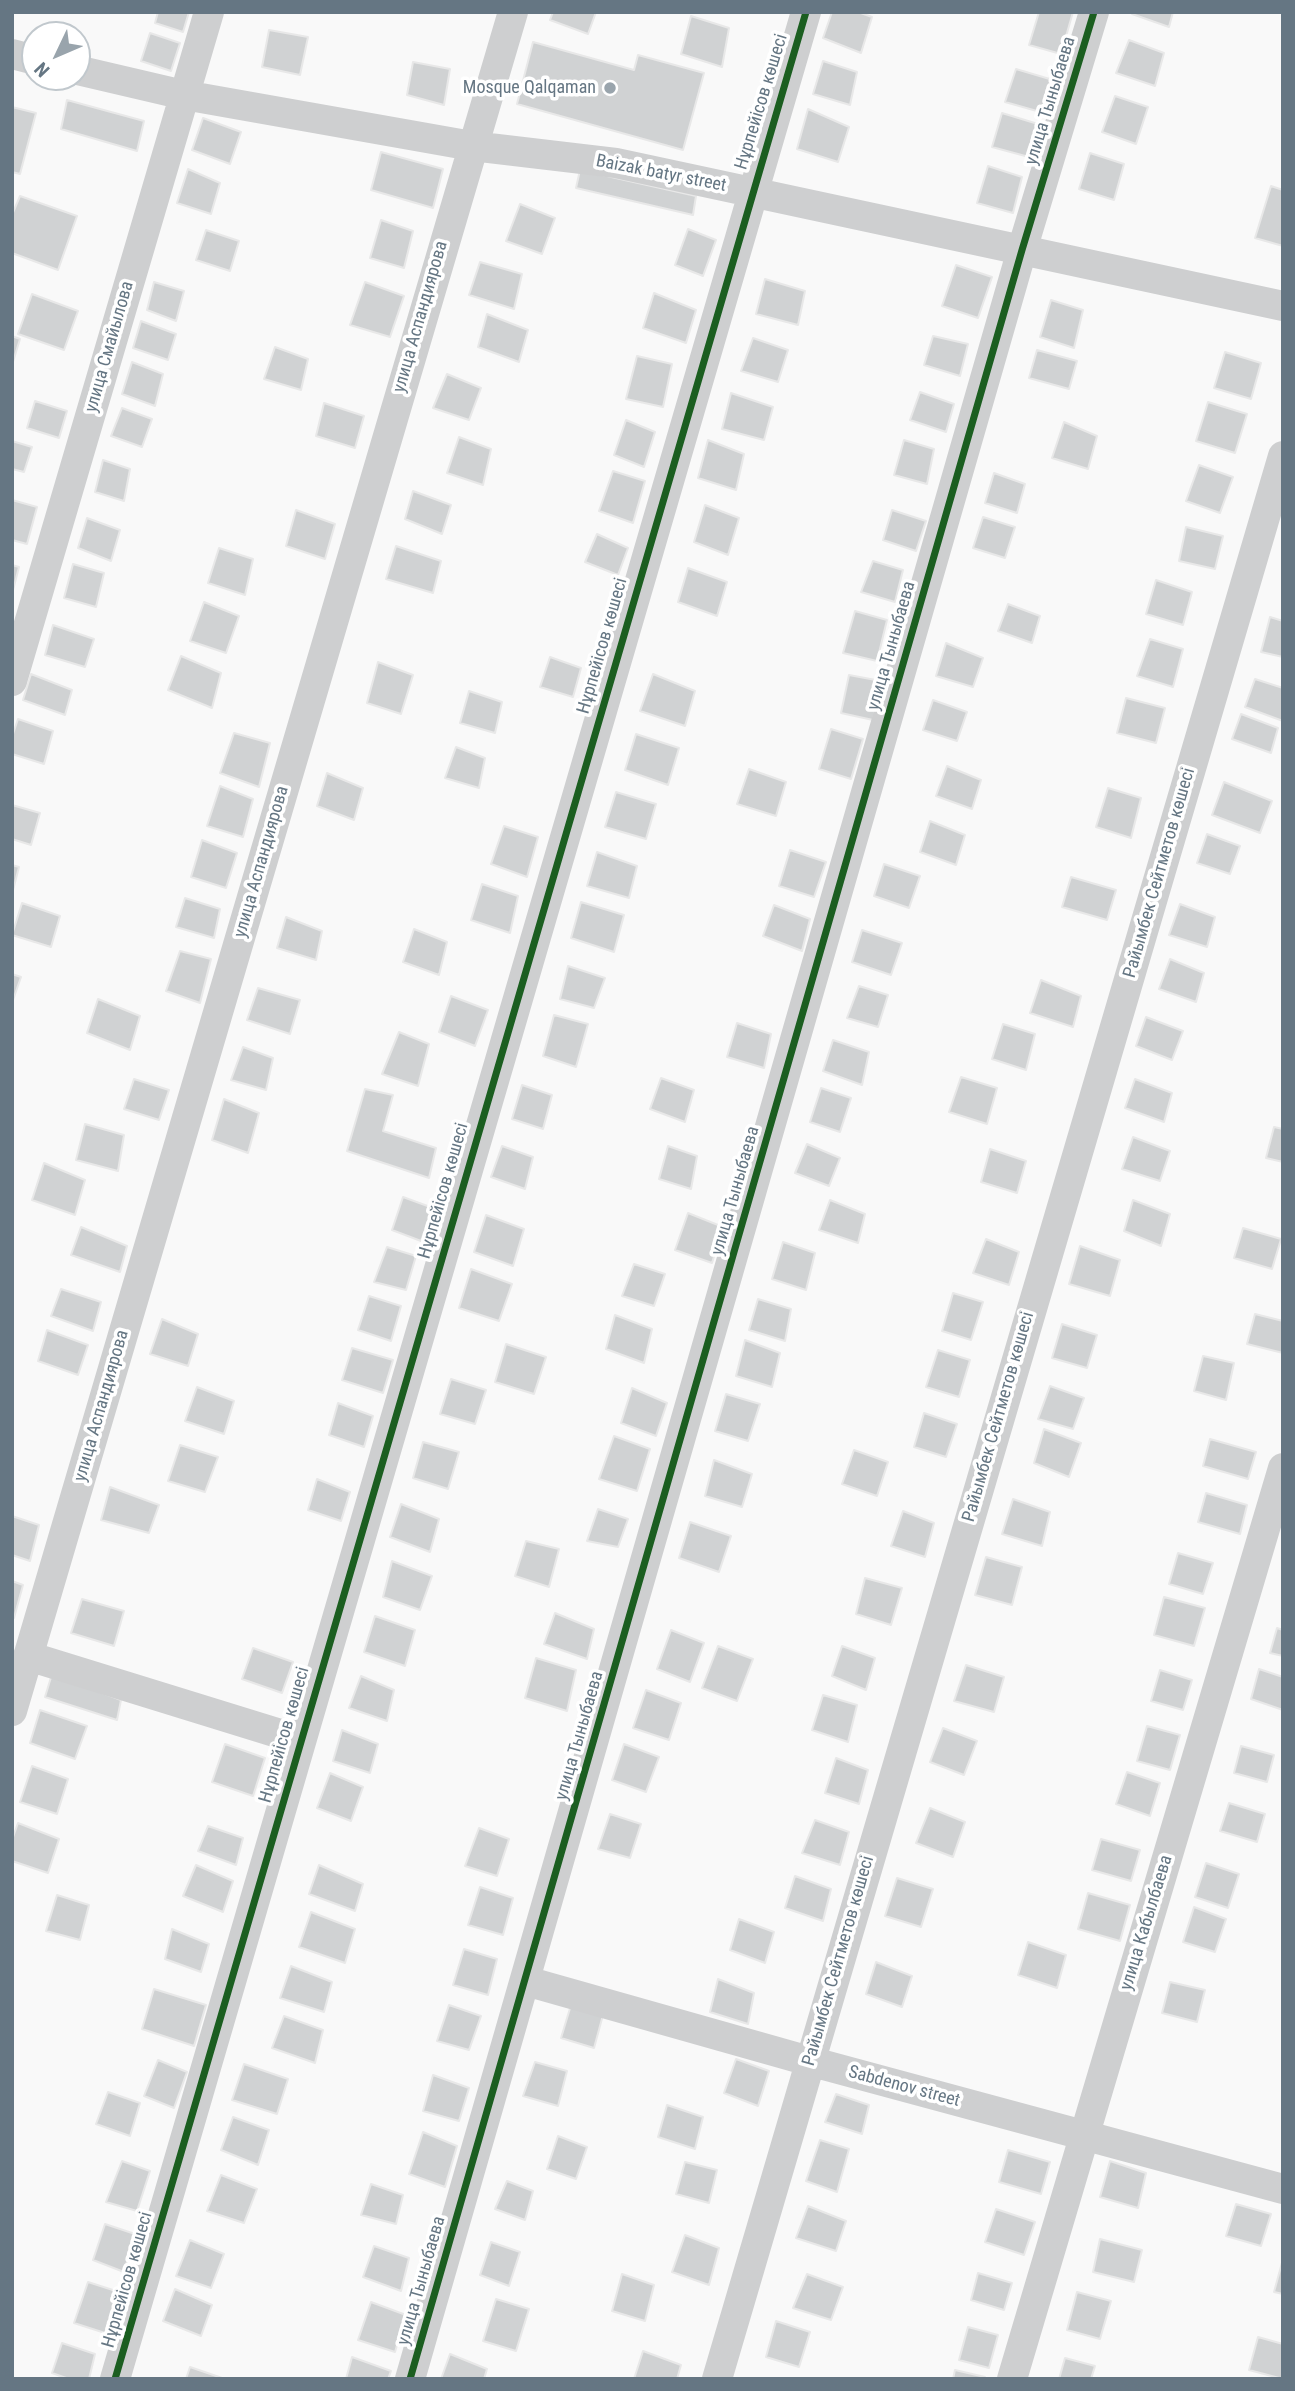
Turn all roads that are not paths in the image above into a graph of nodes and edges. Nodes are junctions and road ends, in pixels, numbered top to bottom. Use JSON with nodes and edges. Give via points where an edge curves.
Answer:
{"nodes":[{"id":1,"x":209,"y":12,"type":"edge"},
{"id":2,"x":513,"y":12,"type":"edge"},
{"id":3,"x":806,"y":12,"type":"edge"},
{"id":4,"x":1094,"y":12,"type":"edge"},
{"id":5,"x":91,"y":73,"type":"edge"},
{"id":6,"x":184,"y":95,"type":"junction"},
{"id":7,"x":472,"y":146,"type":"junction"},
{"id":8,"x":752,"y":192,"type":"junction"},
{"id":9,"x":1022,"y":250,"type":"junction"},
{"id":10,"x":1283,"y":306,"type":"edge"},
{"id":11,"x":1283,"y":456,"type":"edge"},
{"id":12,"x":12,"y":681,"type":"edge"},
{"id":13,"x":1283,"y":1468,"type":"edge"},
{"id":14,"x":28,"y":1656,"type":"junction"},
{"id":15,"x":12,"y":1711,"type":"edge"},
{"id":16,"x":300,"y":1740,"type":"junction"},
{"id":17,"x":526,"y":1981,"type":"junction"},
{"id":18,"x":810,"y":2061,"type":"junction"},
{"id":19,"x":1084,"y":2135,"type":"junction"},
{"id":20,"x":1283,"y":2189,"type":"edge"},
{"id":21,"x":115,"y":2379,"type":"edge"},
{"id":22,"x":410,"y":2379,"type":"edge"},
{"id":23,"x":717,"y":2379,"type":"edge"},
{"id":24,"x":1012,"y":2379,"type":"edge"}],
"edges":[{"from":1,"to":6,"type":"street","name":"улица Смайылова"},
{"from":2,"to":7,"type":"street","name":"улица Аспандиярова"},
{"from":3,"to":8,"type":"street","name":"Нұрпейісов көшесі"},
{"from":4,"to":9,"type":"street","name":"улица Тыныбаева"},
{"from":5,"to":6,"type":"street","name":"Baizak batyr street"},
{"from":6,"to":7,"type":"street","name":"Baizak batyr street"},
{"from":6,"to":12,"type":"street","name":"улица Смайылова"},
{"from":7,"to":8,"type":"street","name":"Baizak batyr street","via":[[615,163]]},
{"from":7,"to":14,"type":"street","name":"улица Аспандиярова"},
{"from":8,"to":9,"type":"street","name":"Baizak batyr street"},
{"from":8,"to":16,"type":"street","name":"Нұрпейісов көшесі"},
{"from":9,"to":10,"type":"street","name":"Baizak batyr street"},
{"from":9,"to":17,"type":"street","name":"улица Тыныбаева"},
{"from":11,"to":18,"type":"street","name":"Райымбек Сейтметов көшесі"},
{"from":13,"to":19,"type":"street","name":"улица Кабылбаева"},
{"from":14,"to":15,"type":"street","name":"улица Аспандиярова"},
{"from":14,"to":16,"type":"street"},
{"from":16,"to":21,"type":"street","name":"Нұрпейісов көшесі"},
{"from":17,"to":18,"type":"street","name":"Sabdenov street"},
{"from":17,"to":22,"type":"street","name":"улица Тыныбаева"},
{"from":18,"to":19,"type":"street","name":"Sabdenov street"},
{"from":18,"to":23,"type":"street","name":"Райымбек Сейтметов көшесі"},
{"from":19,"to":20,"type":"street","name":"Sabdenov street"},
{"from":19,"to":24,"type":"street","name":"улица Кабылбаева"}]}
